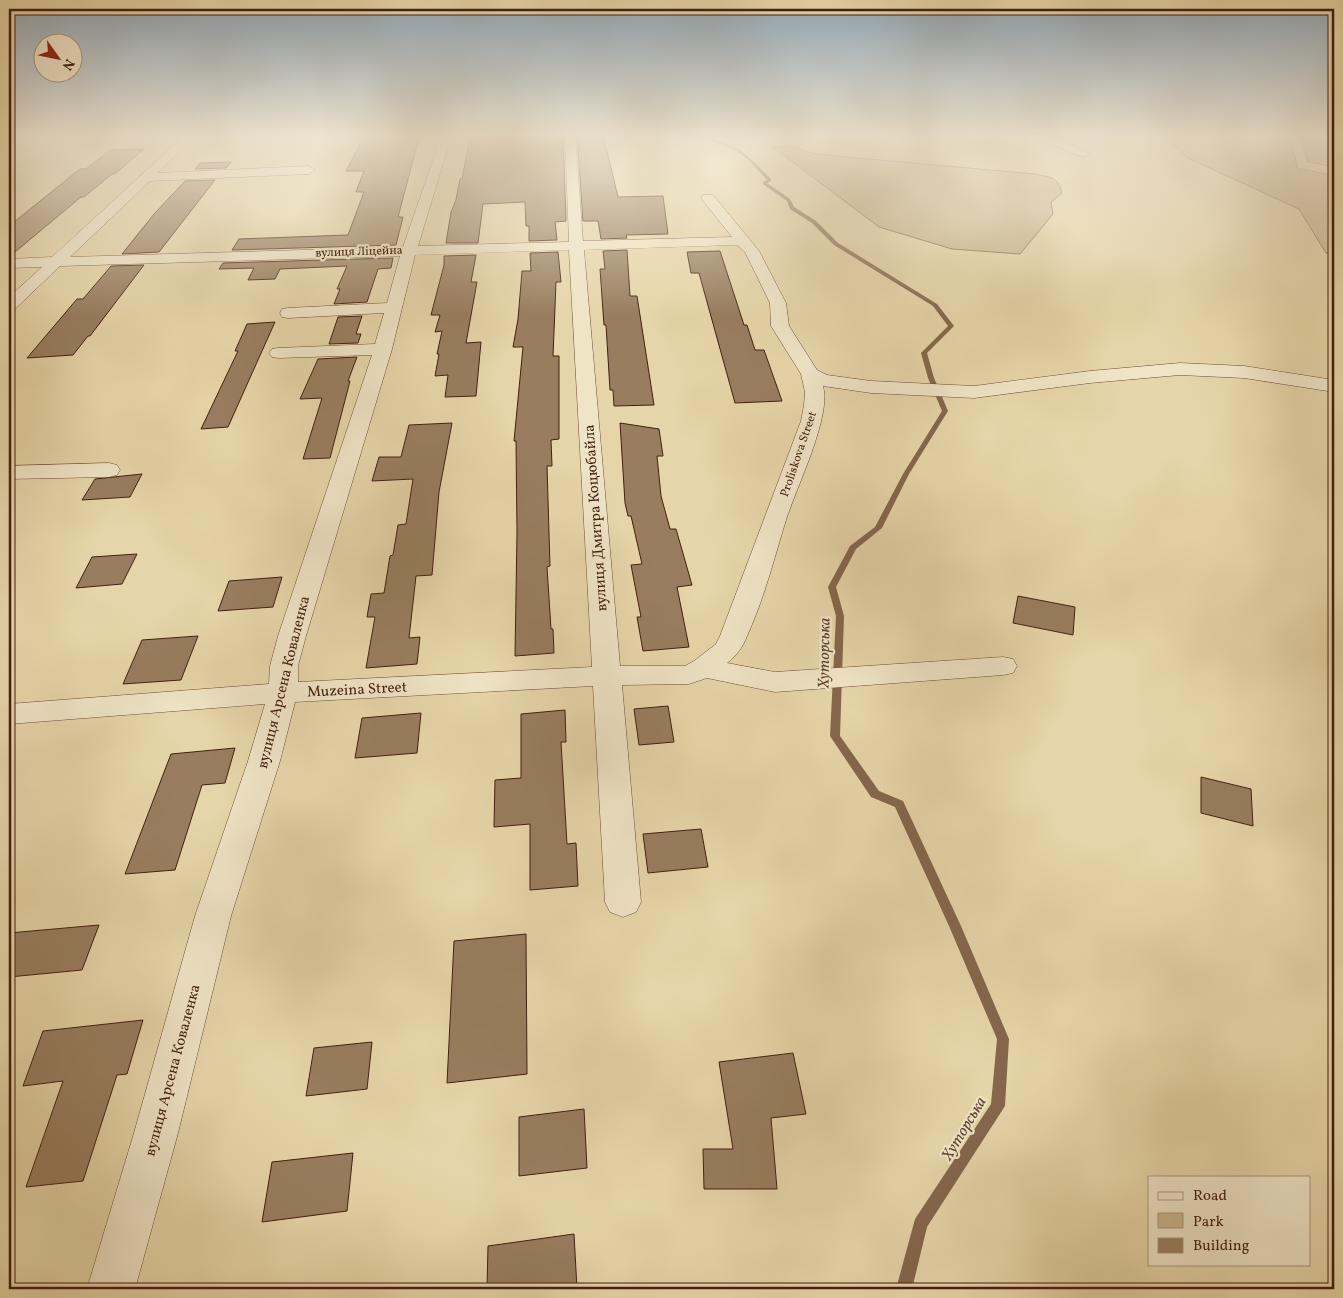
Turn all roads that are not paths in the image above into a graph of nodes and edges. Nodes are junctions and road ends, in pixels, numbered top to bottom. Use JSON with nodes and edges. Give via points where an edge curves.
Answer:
{"nodes":[{"id":1,"x":128,"y":195,"type":"edge"},
{"id":2,"x":427,"y":195,"type":"edge"},
{"id":3,"x":573,"y":195,"type":"edge"},
{"id":4,"x":708,"y":198,"type":"dead end"},
{"id":5,"x":745,"y":243,"type":"junction"},
{"id":6,"x":576,"y":245,"type":"junction"},
{"id":7,"x":409,"y":250,"type":"junction"},
{"id":8,"x":57,"y":261,"type":"junction"},
{"id":9,"x":9,"y":263,"type":"edge"},
{"id":10,"x":9,"y":306,"type":"edge"},
{"id":11,"x":393,"y":308,"type":"junction"},
{"id":12,"x":288,"y":313,"type":"dead end"},
{"id":13,"x":383,"y":349,"type":"junction"},
{"id":14,"x":278,"y":353,"type":"dead end"},
{"id":15,"x":810,"y":374,"type":"junction"},
{"id":16,"x":1334,"y":386,"type":"edge"},
{"id":17,"x":110,"y":470,"type":"dead end"},
{"id":18,"x":9,"y":474,"type":"edge"},
{"id":19,"x":1003,"y":666,"type":"dead end"},
{"id":20,"x":704,"y":668,"type":"junction"},
{"id":21,"x":606,"y":676,"type":"junction"},
{"id":22,"x":284,"y":693,"type":"junction"},
{"id":23,"x":9,"y":714,"type":"edge"},
{"id":24,"x":623,"y":902,"type":"dead end"},
{"id":25,"x":111,"y":1289,"type":"edge"}],
"edges":[{"from":1,"to":8,"type":"street"},
{"from":2,"to":7,"type":"street","name":"вулиця Арсена Коваленка"},
{"from":3,"to":6,"type":"street","name":"вулиця Дмитра Коцюбайла"},
{"from":4,"to":5,"type":"street","name":"Proliskova Street"},
{"from":5,"to":6,"type":"street","name":"вулиця Ліцейна","via":[[709,240]]},
{"from":5,"to":15,"type":"street","name":"Proliskova Street","via":[[778,303],[780,326]]},
{"from":6,"to":7,"type":"street","name":"вулиця Ліцейна"},
{"from":6,"to":21,"type":"street","name":"вулиця Дмитра Коцюбайла"},
{"from":7,"to":8,"type":"street","name":"вулиця Ліцейна"},
{"from":7,"to":11,"type":"street","name":"вулиця Арсена Коваленка"},
{"from":8,"to":9,"type":"street","name":"вулиця Ліцейна"},
{"from":8,"to":10,"type":"street"},
{"from":11,"to":12,"type":"street"},
{"from":11,"to":13,"type":"street","name":"вулиця Арсена Коваленка"},
{"from":13,"to":14,"type":"street"},
{"from":13,"to":22,"type":"street","name":"вулиця Арсена Коваленка","via":[[292,636],[284,666]]},
{"from":15,"to":16,"type":"street","via":[[836,383],[903,390],[974,392],[1180,370],[1244,372]]},
{"from":15,"to":20,"type":"street","name":"Proliskova Street","via":[[815,392],[811,420],[761,565],[727,649]]},
{"from":17,"to":18,"type":"street"},
{"from":19,"to":20,"type":"street","via":[[775,682]]},
{"from":20,"to":21,"type":"street","name":"Muzeina Street","via":[[688,675]]},
{"from":21,"to":22,"type":"street","name":"Muzeina Street"},
{"from":21,"to":24,"type":"street","name":"вулиця Дмитра Коцюбайла"},
{"from":22,"to":23,"type":"street","name":"Muzeina Street"},
{"from":22,"to":25,"type":"street","name":"вулиця Арсена Коваленка","via":[[213,916]]}]}
